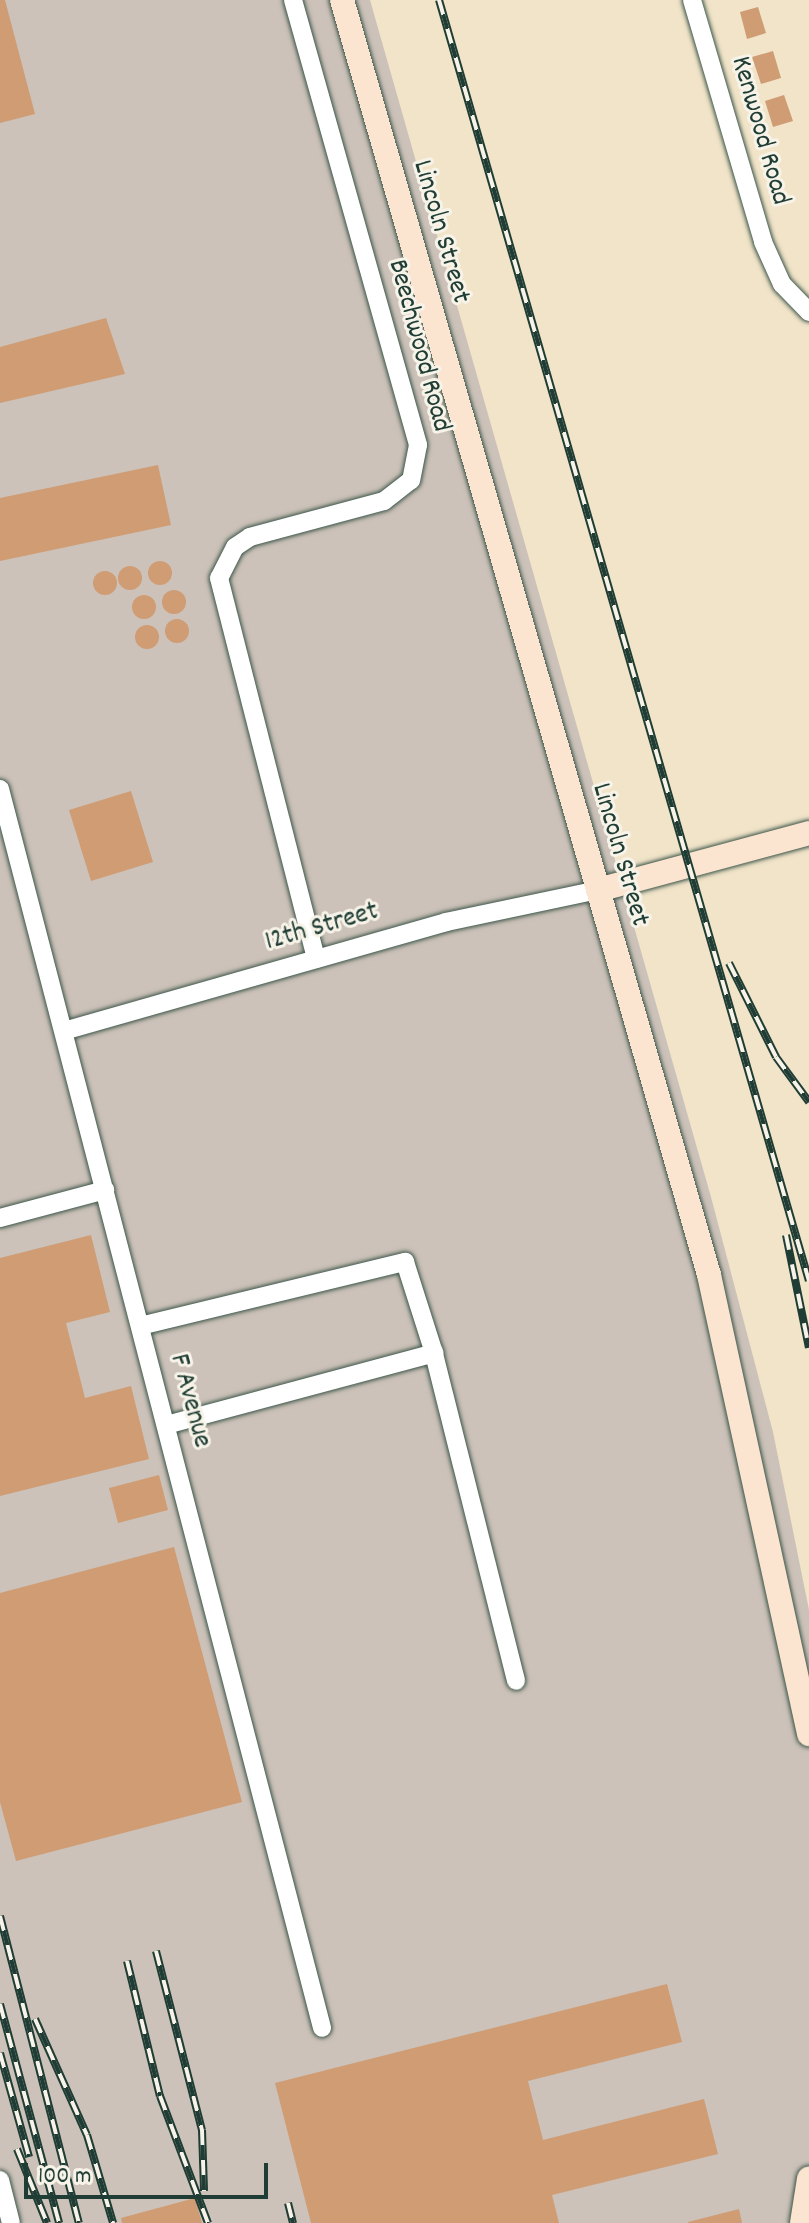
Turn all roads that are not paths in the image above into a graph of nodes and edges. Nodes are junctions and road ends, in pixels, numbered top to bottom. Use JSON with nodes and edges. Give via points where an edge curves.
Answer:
{"nodes":[{"id":1,"x":293,"y":0,"type":"edge"},
{"id":2,"x":342,"y":0,"type":"edge"},
{"id":3,"x":692,"y":0,"type":"edge"},
{"id":4,"x":809,"y":312,"type":"edge"},
{"id":5,"x":0,"y":789,"type":"edge"},
{"id":6,"x":809,"y":833,"type":"edge"},
{"id":7,"x":598,"y":890,"type":"junction"},
{"id":8,"x":316,"y":959,"type":"junction"},
{"id":9,"x":64,"y":1031,"type":"junction"},
{"id":10,"x":105,"y":1190,"type":"junction"},
{"id":11,"x":0,"y":1218,"type":"edge"},
{"id":12,"x":140,"y":1326,"type":"junction"},
{"id":13,"x":434,"y":1353,"type":"junction"},
{"id":14,"x":166,"y":1425,"type":"junction"},
{"id":15,"x":516,"y":1681,"type":"dead end"},
{"id":16,"x":809,"y":1734,"type":"edge"},
{"id":17,"x":322,"y":2028,"type":"dead end"},
{"id":18,"x":809,"y":2179,"type":"edge"},
{"id":19,"x":0,"y":2180,"type":"edge"},
{"id":20,"x":11,"y":2223,"type":"edge"},
{"id":21,"x":802,"y":2223,"type":"edge"}],
"edges":[{"from":1,"to":8,"type":"street","name":"Beechwood Road","via":[[418,445],[411,480],[384,501],[250,537],[235,547],[219,578]]},
{"from":2,"to":7,"type":"main road","name":"Lincoln Street"},
{"from":3,"to":4,"type":"street","name":"Kenwood Road","via":[[763,242],[782,284]]},
{"from":5,"to":9,"type":"street","name":"F Avenue"},
{"from":6,"to":7,"type":"main road"},
{"from":7,"to":8,"type":"street","name":"12th Street","via":[[536,899]]},
{"from":7,"to":16,"type":"main road","name":"Lincoln Street","via":[[709,1275]]},
{"from":8,"to":9,"type":"street","name":"12th Street"},
{"from":9,"to":10,"type":"street","name":"F Avenue"},
{"from":10,"to":11,"type":"street"},
{"from":10,"to":12,"type":"street","name":"F Avenue"},
{"from":12,"to":13,"type":"street","via":[[405,1262]]},
{"from":12,"to":14,"type":"street","name":"F Avenue"},
{"from":13,"to":14,"type":"street"},
{"from":13,"to":15,"type":"street"},
{"from":14,"to":17,"type":"street","name":"F Avenue"},
{"from":18,"to":21,"type":"main road"},
{"from":19,"to":20,"type":"street"}]}
